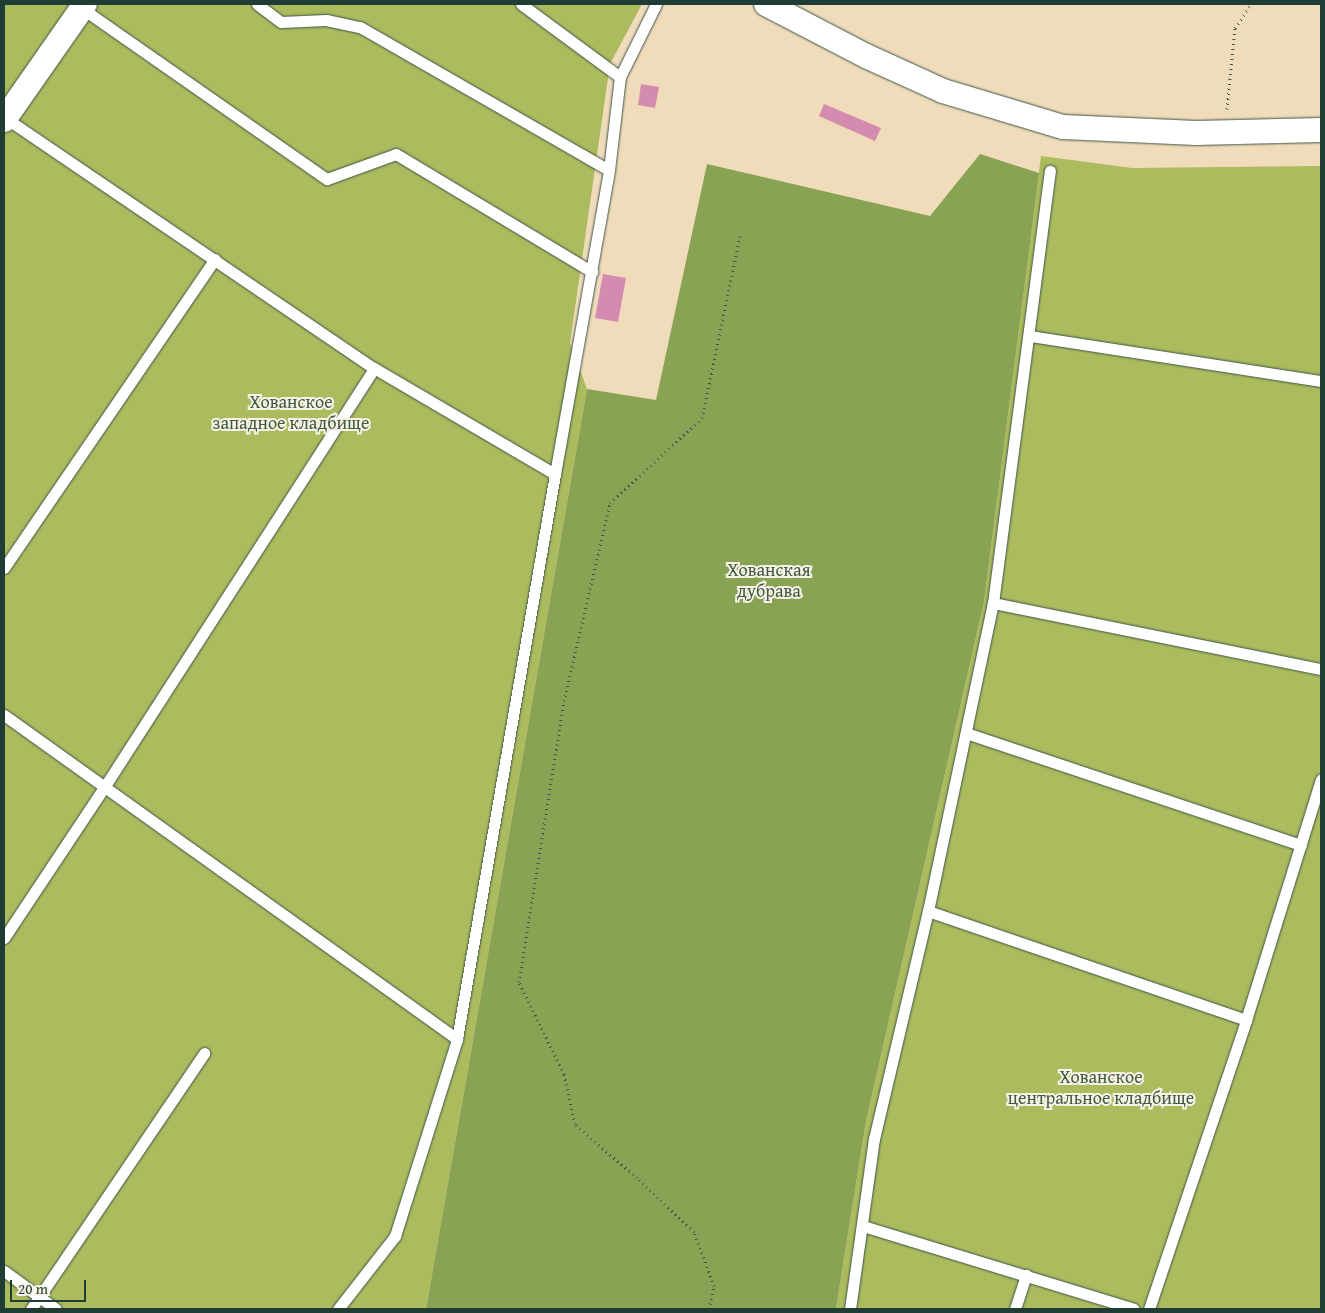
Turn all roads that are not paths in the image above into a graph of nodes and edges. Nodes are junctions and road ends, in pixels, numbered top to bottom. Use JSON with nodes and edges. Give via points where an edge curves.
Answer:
{"nodes":[{"id":1,"x":257,"y":4,"type":"edge"},
{"id":2,"x":521,"y":4,"type":"edge"},
{"id":3,"x":656,"y":4,"type":"edge"},
{"id":4,"x":766,"y":4,"type":"edge"},
{"id":5,"x":81,"y":5,"type":"edge"},
{"id":6,"x":620,"y":77,"type":"junction"},
{"id":7,"x":4,"y":118,"type":"edge"},
{"id":8,"x":1321,"y":130,"type":"edge"},
{"id":9,"x":609,"y":170,"type":"junction"},
{"id":10,"x":1050,"y":171,"type":"dead end"},
{"id":11,"x":215,"y":259,"type":"junction"},
{"id":12,"x":592,"y":272,"type":"junction"},
{"id":13,"x":1030,"y":336,"type":"junction"},
{"id":14,"x":374,"y":368,"type":"junction"},
{"id":15,"x":1321,"y":381,"type":"edge"},
{"id":16,"x":555,"y":474,"type":"junction"},
{"id":17,"x":4,"y":568,"type":"edge"},
{"id":18,"x":993,"y":603,"type":"junction"},
{"id":19,"x":1321,"y":669,"type":"edge"},
{"id":20,"x":4,"y":715,"type":"edge"},
{"id":21,"x":966,"y":733,"type":"junction"},
{"id":22,"x":1321,"y":779,"type":"edge"},
{"id":23,"x":105,"y":786,"type":"junction"},
{"id":24,"x":1301,"y":844,"type":"junction"},
{"id":25,"x":928,"y":911,"type":"junction"},
{"id":26,"x":4,"y":938,"type":"edge"},
{"id":27,"x":1246,"y":1020,"type":"junction"},
{"id":28,"x":457,"y":1039,"type":"junction"},
{"id":29,"x":204,"y":1053,"type":"dead end"},
{"id":30,"x":862,"y":1226,"type":"junction"},
{"id":31,"x":4,"y":1271,"type":"edge"},
{"id":32,"x":1026,"y":1275,"type":"junction"},
{"id":33,"x":40,"y":1297,"type":"junction"},
{"id":34,"x":31,"y":1309,"type":"edge"},
{"id":35,"x":56,"y":1309,"type":"edge"},
{"id":36,"x":338,"y":1309,"type":"edge"},
{"id":37,"x":850,"y":1309,"type":"edge"},
{"id":38,"x":1015,"y":1309,"type":"edge"},
{"id":39,"x":1134,"y":1309,"type":"edge"},
{"id":40,"x":1149,"y":1309,"type":"edge"}],
"edges":[{"from":1,"to":9,"type":"lane","via":[[281,22],[326,20],[360,28]]},
{"from":2,"to":6,"type":"lane"},
{"from":3,"to":6,"type":"lane"},
{"from":4,"to":8,"type":"street","via":[[866,56],[943,91],[1063,127],[1223,132]]},
{"from":5,"to":7,"type":"street"},
{"from":5,"to":12,"type":"lane","via":[[327,179],[396,154]]},
{"from":6,"to":9,"type":"lane"},
{"from":7,"to":11,"type":"lane"},
{"from":9,"to":12,"type":"lane"},
{"from":10,"to":13,"type":"lane"},
{"from":11,"to":14,"type":"lane"},
{"from":11,"to":17,"type":"lane"},
{"from":12,"to":16,"type":"lane"},
{"from":13,"to":15,"type":"lane"},
{"from":13,"to":18,"type":"lane"},
{"from":14,"to":16,"type":"lane"},
{"from":14,"to":23,"type":"lane"},
{"from":16,"to":28,"type":"lane"},
{"from":18,"to":19,"type":"lane"},
{"from":18,"to":21,"type":"lane"},
{"from":20,"to":23,"type":"lane"},
{"from":21,"to":24,"type":"lane"},
{"from":21,"to":25,"type":"lane"},
{"from":22,"to":24,"type":"lane"},
{"from":23,"to":26,"type":"lane"},
{"from":23,"to":28,"type":"lane"},
{"from":24,"to":27,"type":"lane"},
{"from":25,"to":27,"type":"lane"},
{"from":25,"to":30,"type":"lane","via":[[874,1140]]},
{"from":27,"to":40,"type":"lane"},
{"from":28,"to":36,"type":"lane","via":[[395,1236]]},
{"from":29,"to":33,"type":"lane"},
{"from":30,"to":32,"type":"lane"},
{"from":30,"to":37,"type":"lane"},
{"from":31,"to":33,"type":"lane"},
{"from":32,"to":38,"type":"lane"},
{"from":32,"to":39,"type":"lane"},
{"from":33,"to":34,"type":"lane"},
{"from":33,"to":35,"type":"lane"}]}
